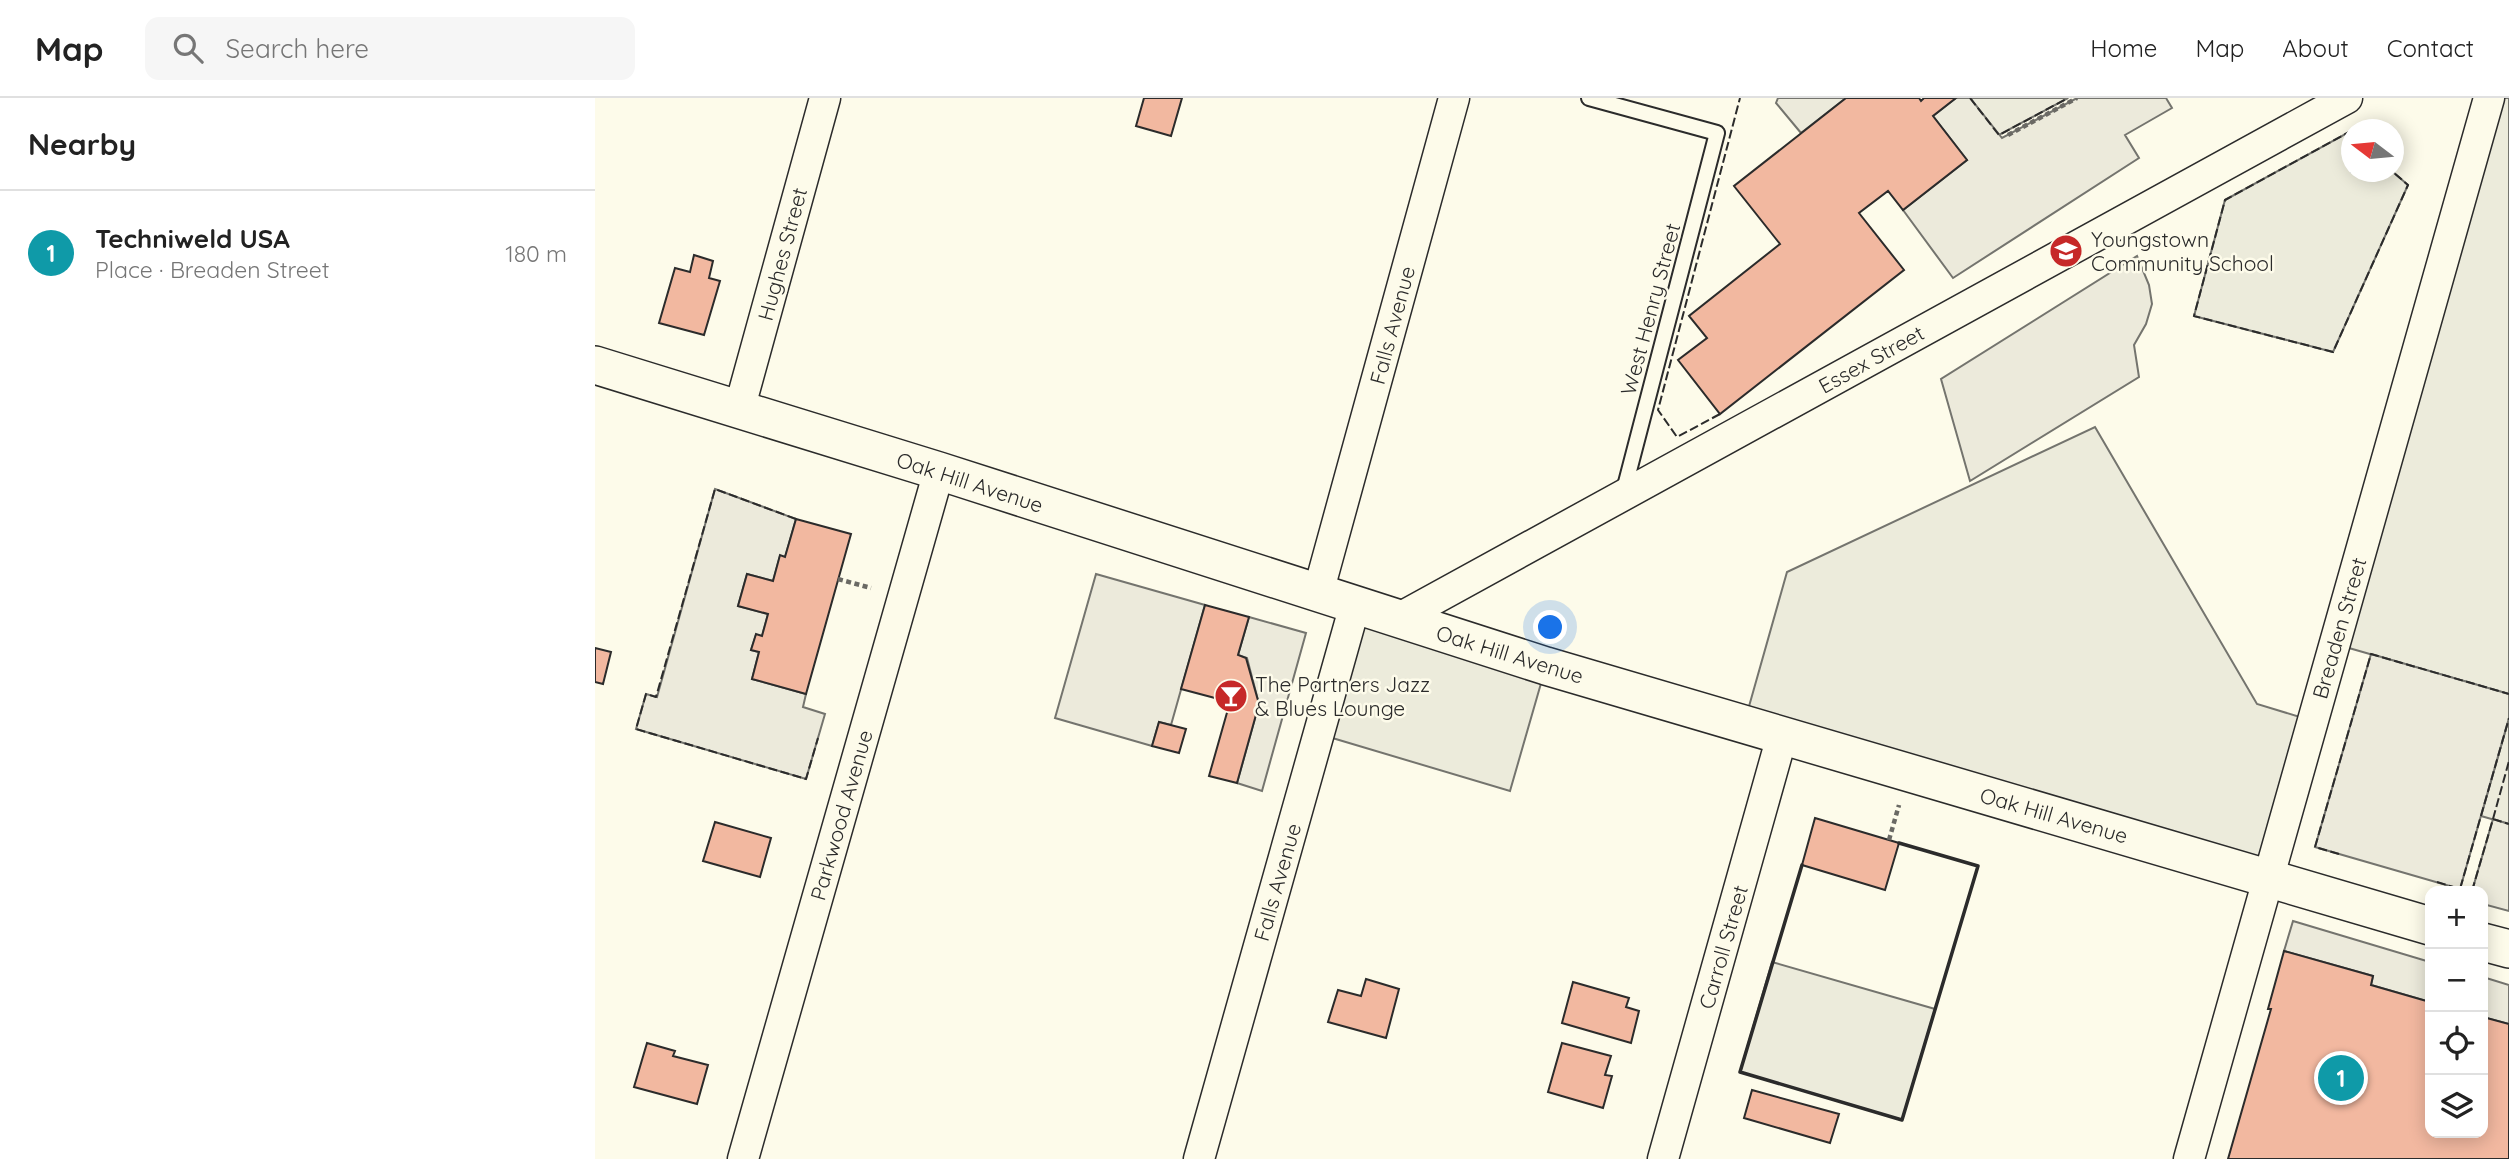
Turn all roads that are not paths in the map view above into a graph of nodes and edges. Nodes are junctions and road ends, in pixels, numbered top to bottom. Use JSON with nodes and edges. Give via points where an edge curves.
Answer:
{"nodes":[{"id":1,"x":825,"y":98,"type":"edge"},
{"id":2,"x":1454,"y":98,"type":"edge"},
{"id":3,"x":1589,"y":98,"type":"edge"},
{"id":4,"x":2347,"y":98,"type":"edge"},
{"id":5,"x":2489,"y":98,"type":"edge"},
{"id":6,"x":595,"y":365,"type":"edge"},
{"id":7,"x":739,"y":410,"type":"junction"},
{"id":8,"x":939,"y":471,"type":"junction"},
{"id":9,"x":1623,"y":495,"type":"junction"},
{"id":10,"x":1318,"y":593,"type":"junction"},
{"id":11,"x":1355,"y":605,"type":"junction"},
{"id":12,"x":1396,"y":620,"type":"junction"},
{"id":13,"x":1782,"y":736,"type":"junction"},
{"id":14,"x":2268,"y":878,"type":"junction"},
{"id":15,"x":2425,"y":925,"type":"edge"},
{"id":16,"x":2488,"y":943,"type":"edge"},
{"id":17,"x":2509,"y":949,"type":"edge"},
{"id":18,"x":743,"y":1159,"type":"edge"},
{"id":19,"x":1199,"y":1159,"type":"edge"},
{"id":20,"x":1663,"y":1159,"type":"edge"},
{"id":21,"x":2189,"y":1159,"type":"edge"}],
"edges":[{"from":1,"to":7,"type":"street","name":"Hughes Street"},
{"from":2,"to":10,"type":"street","name":"Falls Avenue"},
{"from":3,"to":9,"type":"lane","name":"West Henry Street","via":[[1717,133]]},
{"from":4,"to":9,"type":"street","name":"Essex Street"},
{"from":5,"to":14,"type":"street","name":"Breaden Street"},
{"from":6,"to":7,"type":"street","name":"Oak Hill Avenue"},
{"from":7,"to":8,"type":"street","name":"Oak Hill Avenue"},
{"from":8,"to":10,"type":"street","name":"Oak Hill Avenue"},
{"from":8,"to":18,"type":"street","name":"Parkwood Avenue"},
{"from":9,"to":12,"type":"street","name":"Essex Street"},
{"from":10,"to":11,"type":"street","name":"Oak Hill Avenue"},
{"from":11,"to":12,"type":"street","name":"Oak Hill Avenue"},
{"from":11,"to":19,"type":"street","name":"Falls Avenue"},
{"from":12,"to":13,"type":"street","name":"Oak Hill Avenue"},
{"from":13,"to":14,"type":"street","name":"Oak Hill Avenue"},
{"from":13,"to":20,"type":"street","name":"Carroll Street"},
{"from":14,"to":15,"type":"street","name":"Oak Hill Avenue"},
{"from":14,"to":21,"type":"street","name":"Breaden Street"},
{"from":16,"to":17,"type":"street"}]}
